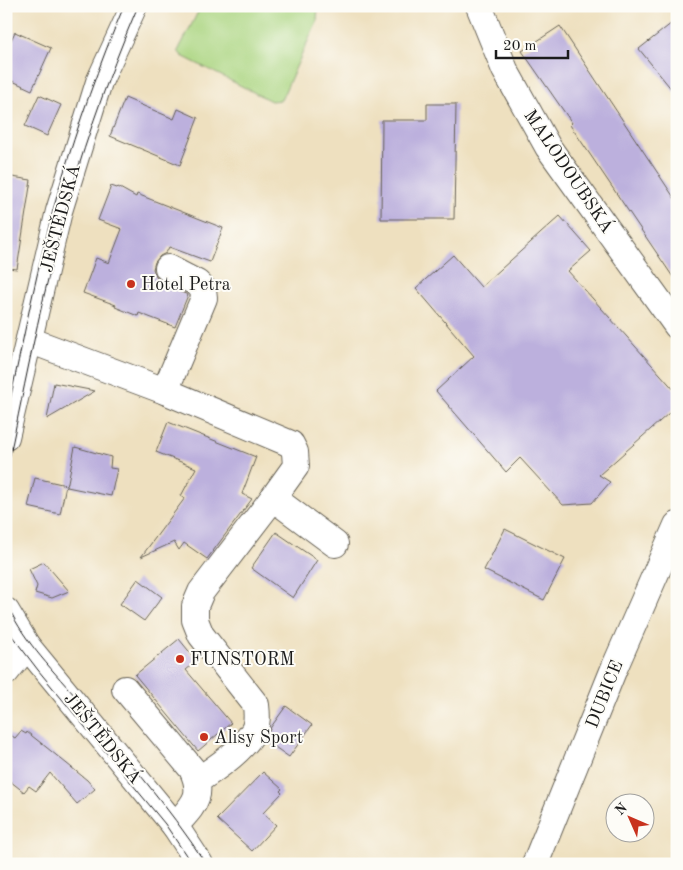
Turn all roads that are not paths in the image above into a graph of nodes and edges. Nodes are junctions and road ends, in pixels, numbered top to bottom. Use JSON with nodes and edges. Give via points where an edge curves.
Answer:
{"nodes":[{"id":1,"x":134,"y":6,"type":"edge"},
{"id":2,"x":479,"y":6,"type":"edge"},
{"id":3,"x":168,"y":268,"type":"dead end"},
{"id":4,"x":677,"y":326,"type":"edge"},
{"id":5,"x":29,"y":340,"type":"junction"},
{"id":6,"x":165,"y":392,"type":"junction"},
{"id":7,"x":6,"y":437,"type":"edge"},
{"id":8,"x":273,"y":498,"type":"junction"},
{"id":9,"x":677,"y":525,"type":"edge"},
{"id":10,"x":336,"y":544,"type":"dead end"},
{"id":11,"x":6,"y":612,"type":"edge"},
{"id":12,"x":27,"y":646,"type":"junction"},
{"id":13,"x":6,"y":672,"type":"edge"},
{"id":14,"x":125,"y":689,"type":"dead end"},
{"id":15,"x":198,"y":781,"type":"junction"},
{"id":16,"x":175,"y":826,"type":"junction"},
{"id":17,"x":200,"y":864,"type":"edge"},
{"id":18,"x":535,"y":864,"type":"edge"}],
"edges":[{"from":1,"to":5,"type":"street","name":"JEŠTĚDSKÁ","via":[[100,82],[59,211]]},
{"from":2,"to":4,"type":"street","name":"MALODOUBSKÁ","via":[[505,70],[548,147]]},
{"from":3,"to":6,"type":"street","via":[[197,283],[204,298]]},
{"from":5,"to":6,"type":"street"},
{"from":5,"to":7,"type":"street","name":"JEŠTĚDSKÁ"},
{"from":6,"to":8,"type":"street","via":[[291,444],[296,466]]},
{"from":8,"to":10,"type":"street"},
{"from":8,"to":15,"type":"street","via":[[201,592],[195,606],[195,620],[201,635],[256,706],[257,718],[254,732],[232,756]]},
{"from":9,"to":18,"type":"street","name":"DUBICE","via":[[613,671]]},
{"from":11,"to":12,"type":"street","name":"JEŠTĚDSKÁ"},
{"from":12,"to":13,"type":"street"},
{"from":12,"to":16,"type":"street","name":"JEŠTĚDSKÁ"},
{"from":14,"to":15,"type":"street","via":[[192,769]]},
{"from":15,"to":16,"type":"street","via":[[198,796]]},
{"from":16,"to":17,"type":"street","name":"JEŠTĚDSKÁ"}]}
